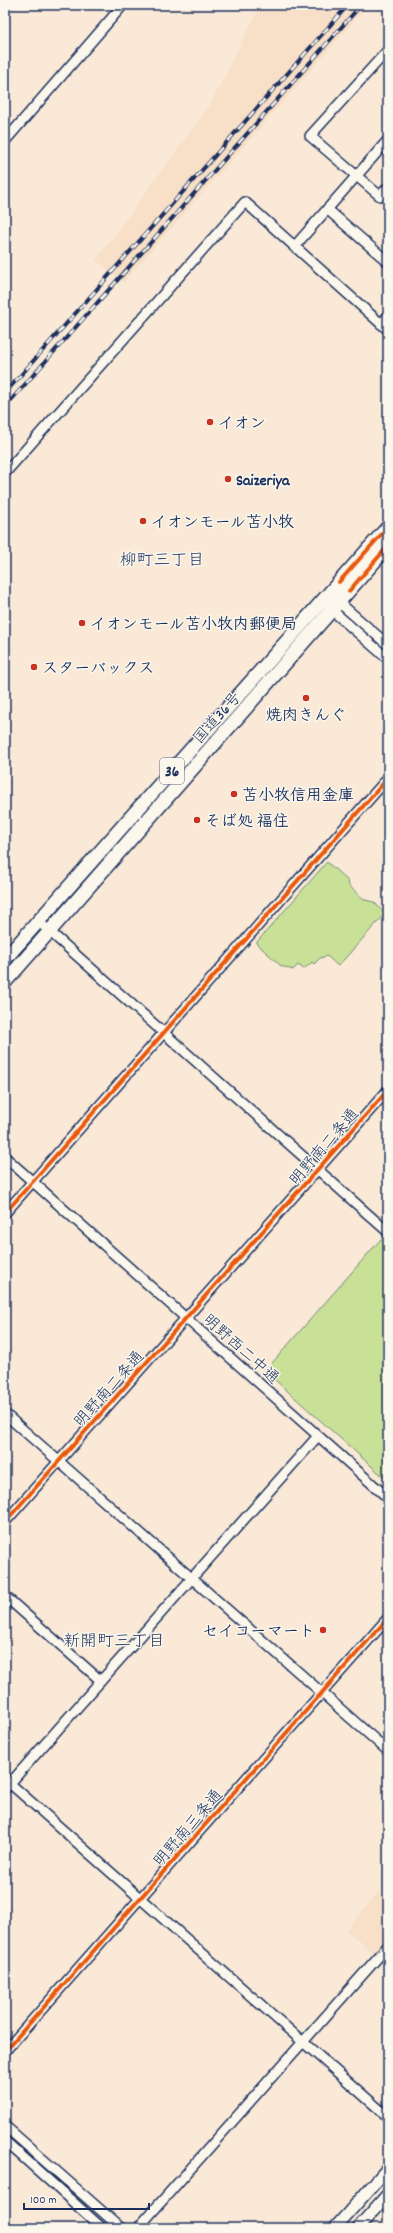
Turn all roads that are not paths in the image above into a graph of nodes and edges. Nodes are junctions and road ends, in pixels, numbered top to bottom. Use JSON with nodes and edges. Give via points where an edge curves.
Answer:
{"nodes":[{"id":1,"x":123,"y":5,"type":"edge"},
{"id":2,"x":388,"y":50,"type":"edge"},
{"id":3,"x":388,"y":140,"type":"edge"},
{"id":4,"x":5,"y":141,"type":"edge"},
{"id":5,"x":356,"y":176,"type":"junction"},
{"id":6,"x":388,"y":187,"type":"edge"},
{"id":7,"x":327,"y":209,"type":"junction"},
{"id":8,"x":294,"y":247,"type":"junction"},
{"id":9,"x":387,"y":260,"type":"edge"},
{"id":10,"x":388,"y":316,"type":"edge"},
{"id":11,"x":384,"y":327,"type":"edge"},
{"id":12,"x":5,"y":473,"type":"edge"},
{"id":13,"x":388,"y":527,"type":"edge"},
{"id":14,"x":388,"y":546,"type":"edge"},
{"id":15,"x":325,"y":597,"type":"junction"},
{"id":16,"x":336,"y":607,"type":"junction"},
{"id":17,"x":388,"y":645,"type":"edge"},
{"id":18,"x":388,"y":659,"type":"edge"},
{"id":19,"x":388,"y":778,"type":"edge"},
{"id":20,"x":39,"y":922,"type":"junction"},
{"id":21,"x":49,"y":933,"type":"junction"},
{"id":22,"x":5,"y":959,"type":"edge"},
{"id":23,"x":5,"y":982,"type":"edge"},
{"id":24,"x":164,"y":1033,"type":"junction"},
{"id":25,"x":388,"y":1090,"type":"edge"},
{"id":26,"x":5,"y":1157,"type":"edge"},
{"id":27,"x":318,"y":1170,"type":"junction"},
{"id":28,"x":33,"y":1181,"type":"junction"},
{"id":29,"x":5,"y":1213,"type":"edge"},
{"id":30,"x":388,"y":1232,"type":"edge"},
{"id":31,"x":187,"y":1319,"type":"junction"},
{"id":32,"x":5,"y":1414,"type":"edge"},
{"id":33,"x":318,"y":1436,"type":"junction"},
{"id":34,"x":59,"y":1461,"type":"junction"},
{"id":35,"x":388,"y":1498,"type":"edge"},
{"id":36,"x":5,"y":1522,"type":"edge"},
{"id":37,"x":192,"y":1579,"type":"junction"},
{"id":38,"x":5,"y":1596,"type":"edge"},
{"id":39,"x":388,"y":1618,"type":"edge"},
{"id":40,"x":101,"y":1681,"type":"junction"},
{"id":41,"x":322,"y":1692,"type":"junction"},
{"id":42,"x":388,"y":1751,"type":"edge"},
{"id":43,"x":7,"y":1784,"type":"edge"},
{"id":44,"x":140,"y":1898,"type":"junction"},
{"id":45,"x":388,"y":1946,"type":"edge"},
{"id":46,"x":305,"y":2042,"type":"junction"},
{"id":47,"x":5,"y":2052,"type":"edge"},
{"id":48,"x":388,"y":2117,"type":"edge"},
{"id":49,"x":5,"y":2126,"type":"edge"},
{"id":50,"x":5,"y":2141,"type":"edge"},
{"id":51,"x":388,"y":2168,"type":"edge"},
{"id":52,"x":388,"y":2194,"type":"edge"},
{"id":53,"x":102,"y":2228,"type":"edge"},
{"id":54,"x":121,"y":2228,"type":"edge"},
{"id":55,"x":138,"y":2228,"type":"edge"},
{"id":56,"x":334,"y":2228,"type":"edge"},
{"id":57,"x":358,"y":2228,"type":"edge"}],
"edges":[{"from":1,"to":4,"type":"street"},
{"from":2,"to":5,"type":"street","via":[[310,136]]},
{"from":3,"to":5,"type":"street"},
{"from":5,"to":6,"type":"street","via":[[380,196]]},
{"from":5,"to":7,"type":"street"},
{"from":7,"to":8,"type":"street"},
{"from":7,"to":9,"type":"street"},
{"from":8,"to":11,"type":"street"},
{"from":8,"to":12,"type":"street","via":[[245,202]]},
{"from":10,"to":11,"type":"street"},
{"from":13,"to":15,"type":"highway","name":"国道36号","number":"36"},
{"from":14,"to":16,"type":"highway","name":"国道36号","number":"36"},
{"from":15,"to":16,"type":"street"},
{"from":15,"to":20,"type":"highway","name":"国道36号","number":"36"},
{"from":16,"to":17,"type":"street"},
{"from":16,"to":18,"type":"street"},
{"from":16,"to":21,"type":"highway","name":"国道36号","number":"36"},
{"from":19,"to":24,"type":"street"},
{"from":20,"to":21,"type":"street"},
{"from":20,"to":22,"type":"highway","name":"国道36号","number":"36"},
{"from":21,"to":23,"type":"highway","name":"国道36号","number":"36"},
{"from":21,"to":24,"type":"street"},
{"from":24,"to":27,"type":"street"},
{"from":24,"to":28,"type":"street"},
{"from":25,"to":27,"type":"street","name":"明野南二条通"},
{"from":26,"to":28,"type":"street","name":"明野西二中通"},
{"from":27,"to":30,"type":"street"},
{"from":27,"to":31,"type":"street","name":"明野南二条通"},
{"from":28,"to":29,"type":"street"},
{"from":28,"to":31,"type":"street","name":"明野西二中通"},
{"from":31,"to":33,"type":"street","name":"明野西二中通"},
{"from":31,"to":34,"type":"street","name":"明野南二条通"},
{"from":32,"to":34,"type":"street"},
{"from":33,"to":35,"type":"street","name":"明野西二中通"},
{"from":33,"to":37,"type":"street"},
{"from":34,"to":36,"type":"street","name":"明野南二条通"},
{"from":34,"to":37,"type":"street"},
{"from":37,"to":40,"type":"street"},
{"from":37,"to":41,"type":"street"},
{"from":38,"to":40,"type":"street"},
{"from":39,"to":41,"type":"street","name":"明野南三条通"},
{"from":40,"to":43,"type":"street"},
{"from":41,"to":42,"type":"street"},
{"from":41,"to":44,"type":"street","name":"明野南三条通"},
{"from":43,"to":44,"type":"street"},
{"from":44,"to":46,"type":"street"},
{"from":44,"to":47,"type":"street","name":"明野南三条通"},
{"from":45,"to":46,"type":"street"},
{"from":46,"to":48,"type":"street"},
{"from":46,"to":55,"type":"street"},
{"from":49,"to":54,"type":"street"},
{"from":50,"to":53,"type":"street"},
{"from":51,"to":56,"type":"main road"},
{"from":52,"to":57,"type":"main road"}]}
